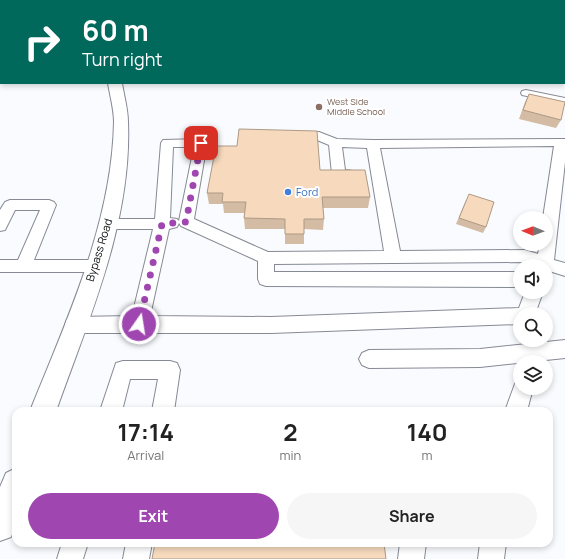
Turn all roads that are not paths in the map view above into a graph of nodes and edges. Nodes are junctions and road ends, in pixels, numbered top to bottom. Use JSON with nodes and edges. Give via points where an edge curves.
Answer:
{"nodes":[{"id":1,"x":115,"y":84,"type":"edge"},
{"id":2,"x":528,"y":88,"type":"edge"},
{"id":3,"x":565,"y":90,"type":"edge"},
{"id":4,"x":565,"y":101,"type":"edge"},
{"id":5,"x":284,"y":136,"type":"edge"},
{"id":6,"x":335,"y":143,"type":"junction"},
{"id":7,"x":563,"y":143,"type":"edge"},
{"id":8,"x":373,"y":144,"type":"junction"},
{"id":9,"x":378,"y":175,"type":"junction"},
{"id":10,"x":186,"y":222,"type":"junction"},
{"id":11,"x":108,"y":224,"type":"junction"},
{"id":12,"x":162,"y":224,"type":"junction"},
{"id":13,"x":0,"y":226,"type":"edge"},
{"id":14,"x":394,"y":257,"type":"junction"},
{"id":15,"x":266,"y":258,"type":"junction"},
{"id":16,"x":534,"y":259,"type":"edge"},
{"id":17,"x":546,"y":259,"type":"edge"},
{"id":18,"x":0,"y":266,"type":"edge"},
{"id":19,"x":23,"y":266,"type":"junction"},
{"id":20,"x":95,"y":266,"type":"junction"},
{"id":21,"x":553,"y":266,"type":"edge"},
{"id":22,"x":565,"y":270,"type":"edge"},
{"id":23,"x":513,"y":279,"type":"edge"},
{"id":24,"x":513,"y":316,"type":"edge"},
{"id":25,"x":139,"y":324,"type":"junction"},
{"id":26,"x":74,"y":325,"type":"junction"},
{"id":27,"x":565,"y":349,"type":"edge"},
{"id":28,"x":541,"y":355,"type":"edge"},
{"id":29,"x":513,"y":357,"type":"edge"},
{"id":30,"x":369,"y":359,"type":"dead end"},
{"id":31,"x":521,"y":395,"type":"edge"},
{"id":32,"x":44,"y":407,"type":"edge"},
{"id":33,"x":112,"y":407,"type":"edge"},
{"id":34,"x":164,"y":407,"type":"edge"},
{"id":35,"x":517,"y":407,"type":"edge"},
{"id":36,"x":12,"y":494,"type":"edge"},
{"id":37,"x":0,"y":526,"type":"edge"},
{"id":38,"x":73,"y":547,"type":"edge"},
{"id":39,"x":138,"y":547,"type":"edge"},
{"id":40,"x":412,"y":547,"type":"edge"},
{"id":41,"x":492,"y":547,"type":"edge"},
{"id":42,"x":70,"y":559,"type":"edge"},
{"id":43,"x":136,"y":559,"type":"edge"},
{"id":44,"x":411,"y":559,"type":"edge"},
{"id":45,"x":491,"y":559,"type":"edge"}],
"edges":[{"from":1,"to":11,"type":"main road","name":"Bypass Road","via":[[120,108],[120,145]]},
{"from":2,"to":3,"type":"lane"},
{"from":2,"to":4,"type":"lane"},
{"from":5,"to":6,"type":"lane","via":[[320,136]]},
{"from":6,"to":8,"type":"lane"},
{"from":6,"to":9,"type":"lane","via":[[338,174]]},
{"from":7,"to":8,"type":"lane"},
{"from":7,"to":17,"type":"lane"},
{"from":8,"to":9,"type":"lane"},
{"from":9,"to":14,"type":"lane"},
{"from":10,"to":12,"type":"lane"},
{"from":10,"to":12,"type":"lane","via":[[201,143],[168,143]]},
{"from":10,"to":15,"type":"lane"},
{"from":11,"to":12,"type":"lane"},
{"from":11,"to":20,"type":"main road","name":"Bypass Road"},
{"from":12,"to":25,"type":"lane"},
{"from":13,"to":19,"type":"lane","via":[[10,205],[49,204]]},
{"from":14,"to":15,"type":"lane"},
{"from":14,"to":16,"type":"lane","via":[[525,256]]},
{"from":15,"to":23,"type":"lane","via":[[266,279]]},
{"from":18,"to":19,"type":"lane"},
{"from":19,"to":20,"type":"lane"},
{"from":20,"to":26,"type":"main road","name":"Bypass Road"},
{"from":21,"to":22,"type":"lane"},
{"from":24,"to":25,"type":"lane","via":[[271,325]]},
{"from":25,"to":26,"type":"lane"},
{"from":26,"to":32,"type":"main road","name":"Bypass Road"},
{"from":27,"to":28,"type":"lane"},
{"from":29,"to":30,"type":"lane"},
{"from":31,"to":35,"type":"lane"},
{"from":33,"to":34,"type":"lane","via":[[123,370],[170,370]]},
{"from":36,"to":37,"type":"main road"},
{"from":38,"to":42,"type":"lane"},
{"from":39,"to":43,"type":"lane"},
{"from":40,"to":44,"type":"lane"},
{"from":41,"to":45,"type":"lane"}]}
